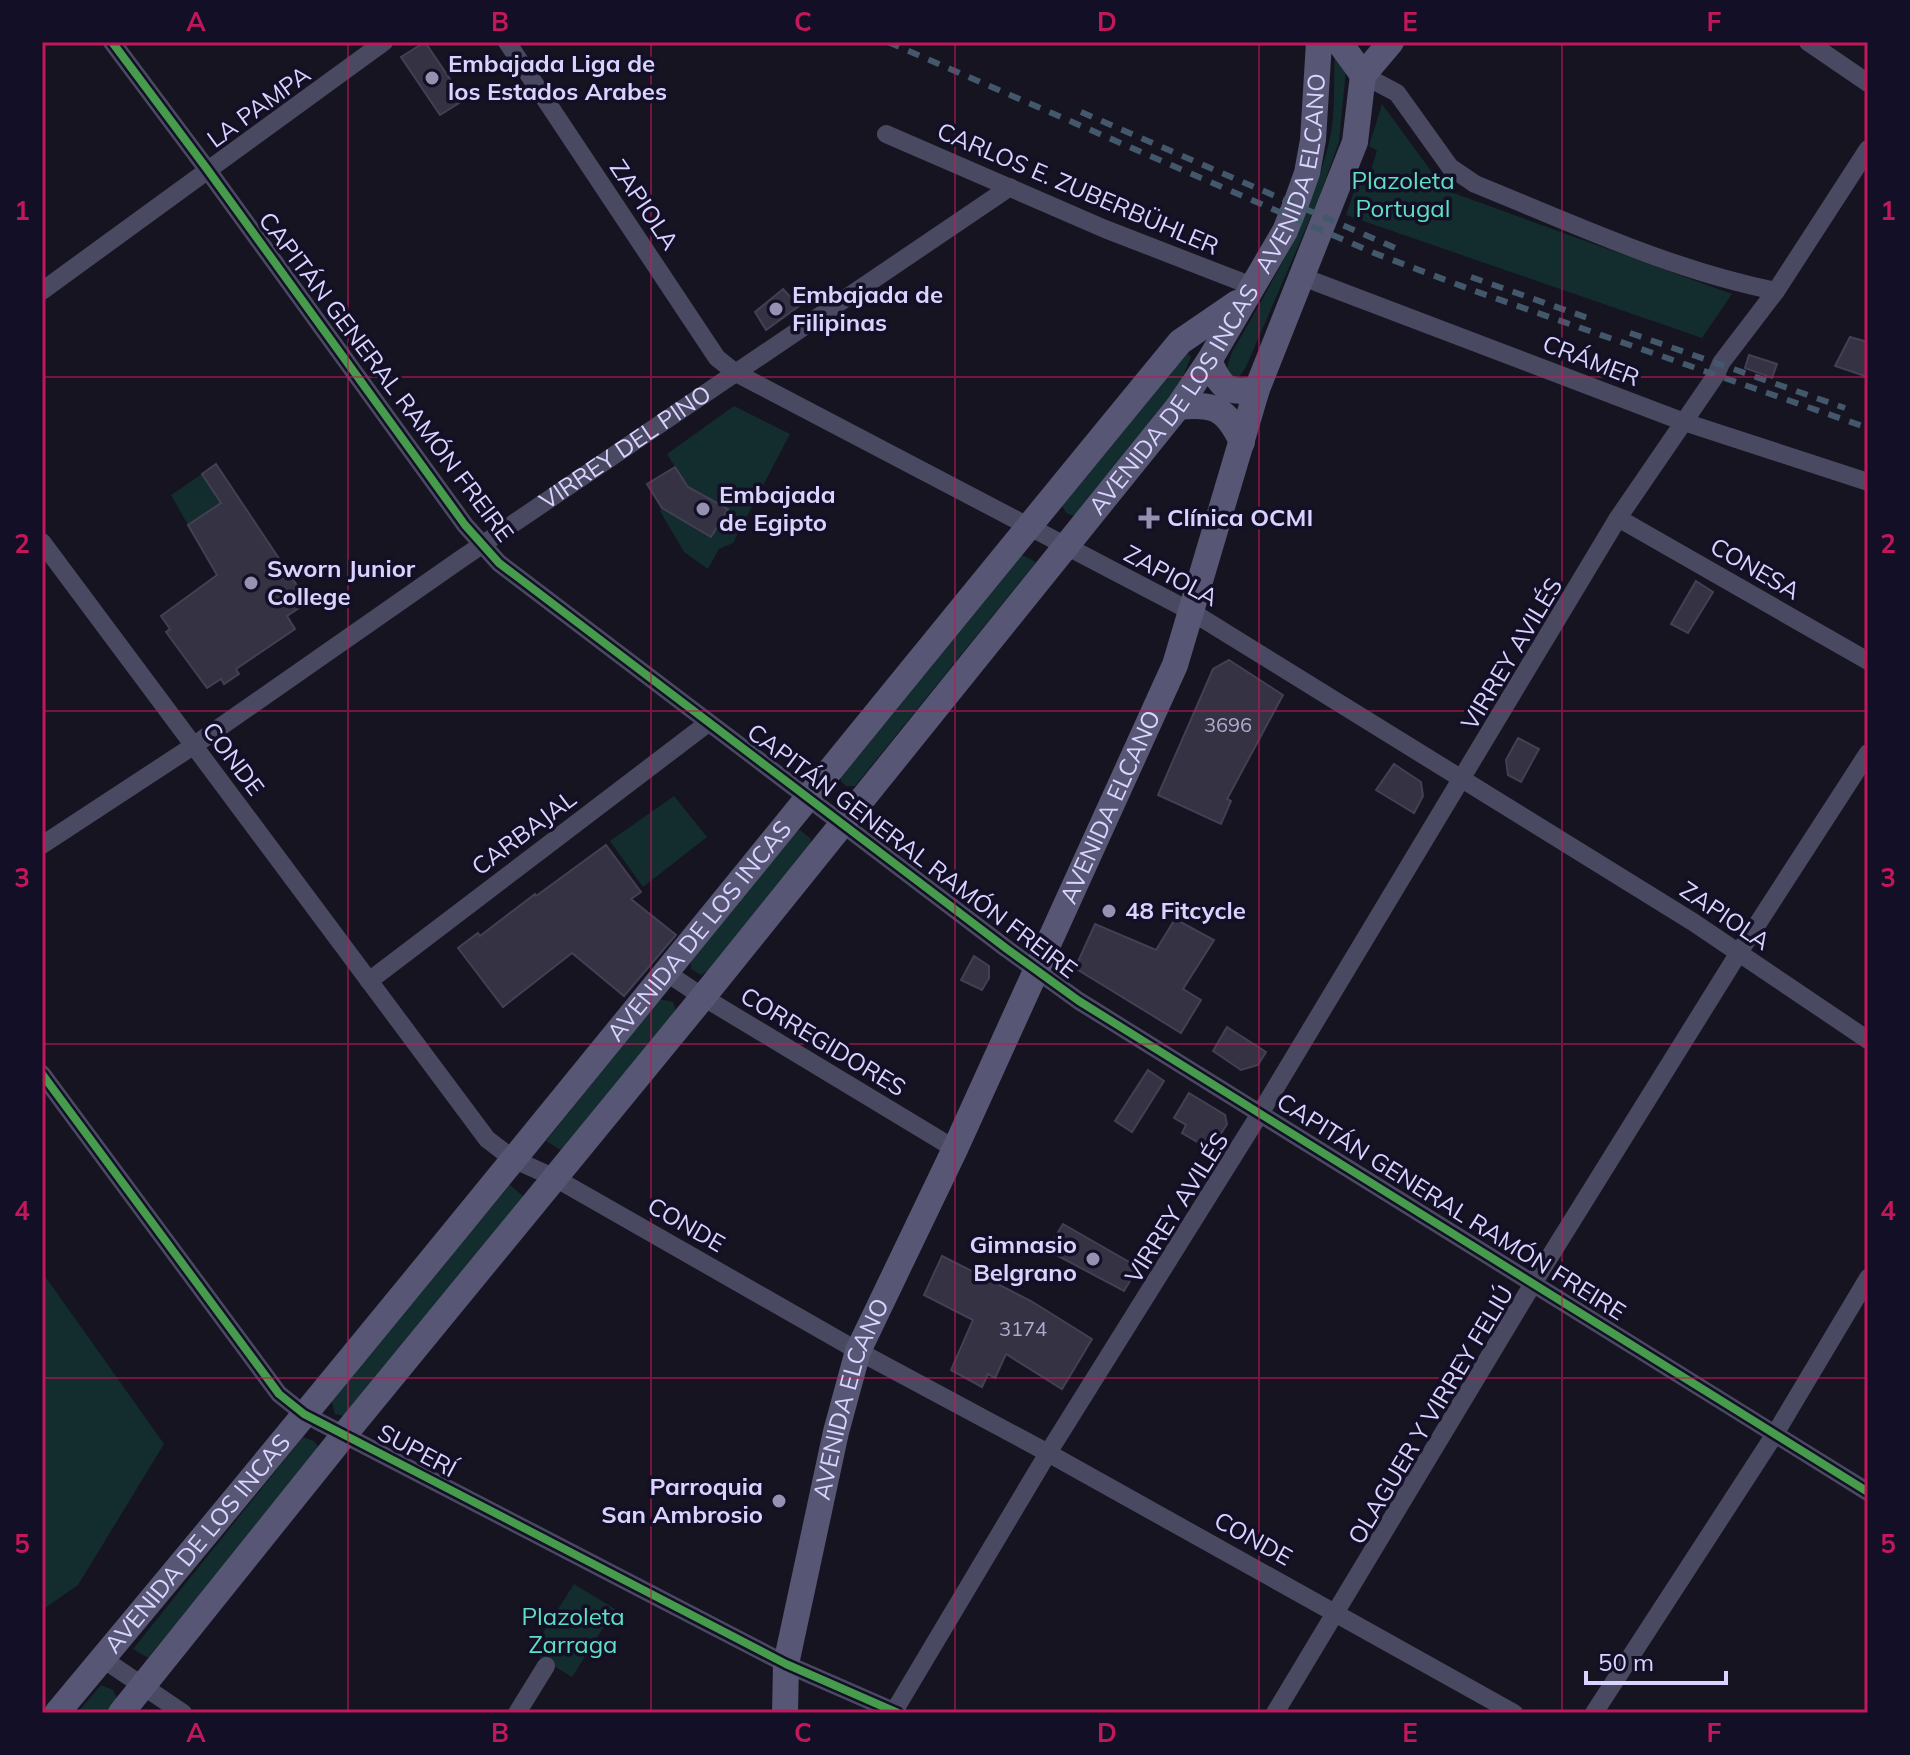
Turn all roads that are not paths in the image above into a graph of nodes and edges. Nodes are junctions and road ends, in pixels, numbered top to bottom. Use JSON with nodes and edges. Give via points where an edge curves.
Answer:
{"nodes":[{"id":1,"x":112,"y":42,"type":"edge"},
{"id":2,"x":384,"y":42,"type":"edge"},
{"id":3,"x":507,"y":42,"type":"edge"},
{"id":4,"x":1319,"y":42,"type":"edge"},
{"id":5,"x":1339,"y":42,"type":"edge"},
{"id":6,"x":1391,"y":42,"type":"edge"},
{"id":7,"x":1808,"y":42,"type":"edge"},
{"id":8,"x":1363,"y":75,"type":"junction"},
{"id":9,"x":1868,"y":83,"type":"edge"},
{"id":10,"x":886,"y":134,"type":"dead end"},
{"id":11,"x":1868,"y":149,"type":"edge"},
{"id":12,"x":207,"y":169,"type":"junction"},
{"id":13,"x":1010,"y":187,"type":"junction"},
{"id":14,"x":1300,"y":276,"type":"junction"},
{"id":15,"x":42,"y":291,"type":"edge"},
{"id":16,"x":1776,"y":291,"type":"junction"},
{"id":17,"x":1248,"y":292,"type":"junction"},
{"id":18,"x":1209,"y":361,"type":"junction"},
{"id":19,"x":736,"y":373,"type":"junction"},
{"id":20,"x":1257,"y":389,"type":"junction"},
{"id":21,"x":1178,"y":407,"type":"junction"},
{"id":22,"x":1684,"y":422,"type":"junction"},
{"id":23,"x":1242,"y":442,"type":"junction"},
{"id":24,"x":1868,"y":482,"type":"edge"},
{"id":25,"x":1618,"y":518,"type":"junction"},
{"id":26,"x":1028,"y":527,"type":"junction"},
{"id":27,"x":42,"y":542,"type":"edge"},
{"id":28,"x":482,"y":545,"type":"junction"},
{"id":29,"x":1065,"y":546,"type":"junction"},
{"id":30,"x":1192,"y":612,"type":"junction"},
{"id":31,"x":1868,"y":661,"type":"edge"},
{"id":32,"x":708,"y":723,"type":"junction"},
{"id":33,"x":193,"y":746,"type":"junction"},
{"id":34,"x":1868,"y":753,"type":"edge"},
{"id":35,"x":1461,"y":778,"type":"junction"},
{"id":36,"x":808,"y":796,"type":"junction"},
{"id":37,"x":842,"y":823,"type":"junction"},
{"id":38,"x":42,"y":845,"type":"edge"},
{"id":39,"x":1738,"y":954,"type":"junction"},
{"id":40,"x":1035,"y":969,"type":"junction"},
{"id":41,"x":667,"y":973,"type":"junction"},
{"id":42,"x":369,"y":981,"type":"junction"},
{"id":43,"x":703,"y":997,"type":"junction"},
{"id":44,"x":1868,"y":1040,"type":"edge"},
{"id":45,"x":42,"y":1074,"type":"edge"},
{"id":46,"x":1261,"y":1112,"type":"junction"},
{"id":47,"x":955,"y":1149,"type":"junction"},
{"id":48,"x":513,"y":1159,"type":"junction"},
{"id":49,"x":555,"y":1178,"type":"junction"},
{"id":50,"x":1868,"y":1278,"type":"edge"},
{"id":51,"x":1534,"y":1282,"type":"junction"},
{"id":52,"x":858,"y":1351,"type":"junction"},
{"id":53,"x":304,"y":1414,"type":"junction"},
{"id":54,"x":1775,"y":1434,"type":"junction"},
{"id":55,"x":344,"y":1435,"type":"junction"},
{"id":56,"x":1048,"y":1453,"type":"junction"},
{"id":57,"x":1868,"y":1492,"type":"edge"},
{"id":58,"x":1336,"y":1613,"type":"junction"},
{"id":59,"x":103,"y":1659,"type":"junction"},
{"id":60,"x":786,"y":1664,"type":"junction"},
{"id":61,"x":546,"y":1666,"type":"dead end"},
{"id":62,"x":144,"y":1687,"type":"junction"},
{"id":63,"x":895,"y":1712,"type":"edge"},
{"id":64,"x":57,"y":1713,"type":"edge"},
{"id":65,"x":121,"y":1713,"type":"edge"},
{"id":66,"x":183,"y":1713,"type":"edge"},
{"id":67,"x":517,"y":1713,"type":"edge"},
{"id":68,"x":785,"y":1713,"type":"edge"},
{"id":69,"x":1275,"y":1713,"type":"edge"},
{"id":70,"x":1514,"y":1713,"type":"edge"},
{"id":71,"x":1594,"y":1713,"type":"edge"}],
"edges":[{"from":1,"to":12,"type":"street","name":"CAPITÁN GENERAL RAMÓN FREIRE"},
{"from":2,"to":12,"type":"street","name":"LA PAMPA"},
{"from":3,"to":19,"type":"street","name":"ZAPIOLA","via":[[717,358]]},
{"from":4,"to":17,"type":"main road","name":"AVENIDA ELCANO","via":[[1307,173],[1285,231]]},
{"from":5,"to":8,"type":"main road"},
{"from":6,"to":8,"type":"main road"},
{"from":7,"to":9,"type":"street"},
{"from":8,"to":14,"type":"main road","name":"AVENIDA ELCANO","via":[[1355,142]]},
{"from":8,"to":16,"type":"street","via":[[1397,93],[1450,167],[1475,184],[1664,260]]},
{"from":10,"to":13,"type":"street","name":"CARLOS E. ZUBERBÜHLER"},
{"from":11,"to":16,"type":"street","name":"VIRREY AVILÉS"},
{"from":12,"to":15,"type":"street","name":"LA PAMPA"},
{"from":12,"to":28,"type":"street","name":"CAPITÁN GENERAL RAMÓN FREIRE"},
{"from":13,"to":17,"type":"street","name":"CARLOS E. ZUBERBÜHLER"},
{"from":13,"to":19,"type":"street","name":"VIRREY DEL PINO"},
{"from":14,"to":20,"type":"main road","name":"AVENIDA ELCANO"},
{"from":14,"to":22,"type":"street","name":"CRÁMER"},
{"from":16,"to":22,"type":"street","name":"VIRREY AVILÉS"},
{"from":17,"to":18,"type":"main road","name":"AVENIDA DE LOS INCAS"},
{"from":17,"to":26,"type":"main road","name":"AVENIDA DE LOS INCAS","via":[[1180,342]]},
{"from":18,"to":20,"type":"main road","via":[[1226,388]]},
{"from":18,"to":21,"type":"main road","name":"AVENIDA DE LOS INCAS"},
{"from":19,"to":26,"type":"street","name":"ZAPIOLA"},
{"from":19,"to":28,"type":"street","name":"VIRREY DEL PINO"},
{"from":20,"to":23,"type":"main road","name":"AVENIDA ELCANO"},
{"from":21,"to":23,"type":"main road","via":[[1210,405],[1229,420]]},
{"from":21,"to":29,"type":"main road","name":"AVENIDA DE LOS INCAS"},
{"from":22,"to":24,"type":"street","name":"CRÁMER"},
{"from":22,"to":25,"type":"street","name":"VIRREY AVILÉS"},
{"from":23,"to":30,"type":"main road","name":"AVENIDA ELCANO"},
{"from":25,"to":31,"type":"street","name":"CONESA"},
{"from":25,"to":35,"type":"street","name":"VIRREY AVILÉS"},
{"from":26,"to":29,"type":"street","name":"ZAPIOLA"},
{"from":26,"to":36,"type":"main road","name":"AVENIDA DE LOS INCAS"},
{"from":27,"to":33,"type":"street","name":"CONDE"},
{"from":28,"to":32,"type":"street","name":"CAPITÁN GENERAL RAMÓN FREIRE"},
{"from":28,"to":33,"type":"street","name":"VIRREY DEL PINO"},
{"from":29,"to":30,"type":"street","name":"ZAPIOLA"},
{"from":29,"to":37,"type":"main road","name":"AVENIDA DE LOS INCAS"},
{"from":30,"to":35,"type":"street","name":"ZAPIOLA"},
{"from":30,"to":40,"type":"main road","name":"AVENIDA ELCANO","via":[[1169,679]]},
{"from":32,"to":36,"type":"street","name":"CAPITÁN GENERAL RAMÓN FREIRE"},
{"from":32,"to":42,"type":"street","name":"CARBAJAL"},
{"from":33,"to":38,"type":"street","name":"VIRREY DEL PINO"},
{"from":33,"to":42,"type":"street","name":"CONDE"},
{"from":34,"to":39,"type":"street","name":"OLAGUER Y VIRREY FELIÚ"},
{"from":35,"to":39,"type":"street","name":"ZAPIOLA"},
{"from":35,"to":46,"type":"street","name":"VIRREY AVILÉS"},
{"from":36,"to":37,"type":"street","name":"CAPITÁN GENERAL RAMÓN FREIRE"},
{"from":36,"to":41,"type":"main road","name":"AVENIDA DE LOS INCAS"},
{"from":37,"to":40,"type":"street","name":"CAPITÁN GENERAL RAMÓN FREIRE"},
{"from":37,"to":43,"type":"main road","name":"AVENIDA DE LOS INCAS"},
{"from":39,"to":44,"type":"street","name":"ZAPIOLA"},
{"from":39,"to":51,"type":"street","name":"OLAGUER Y VIRREY FELIÚ"},
{"from":40,"to":46,"type":"street","name":"CAPITÁN GENERAL RAMÓN FREIRE"},
{"from":40,"to":47,"type":"main road","name":"AVENIDA ELCANO"},
{"from":41,"to":43,"type":"street","name":"CORREGIDORES"},
{"from":41,"to":48,"type":"main road","name":"AVENIDA DE LOS INCAS"},
{"from":42,"to":48,"type":"street","name":"CONDE","via":[[487,1139]]},
{"from":43,"to":47,"type":"street","name":"CORREGIDORES"},
{"from":43,"to":49,"type":"main road","name":"AVENIDA DE LOS INCAS"},
{"from":45,"to":53,"type":"street","name":"SUPERÍ","via":[[279,1394]]},
{"from":46,"to":51,"type":"street","name":"CAPITÁN GENERAL RAMÓN FREIRE"},
{"from":46,"to":56,"type":"street","name":"VIRREY AVILÉS"},
{"from":47,"to":52,"type":"main road","name":"AVENIDA ELCANO"},
{"from":48,"to":49,"type":"street","name":"CONDE"},
{"from":48,"to":53,"type":"main road","name":"AVENIDA DE LOS INCAS"},
{"from":49,"to":52,"type":"street","name":"CONDE"},
{"from":49,"to":55,"type":"main road","name":"AVENIDA DE LOS INCAS"},
{"from":50,"to":54,"type":"street"},
{"from":51,"to":54,"type":"street","name":"CAPITÁN GENERAL RAMÓN FREIRE"},
{"from":51,"to":58,"type":"street","name":"OLAGUER Y VIRREY FELIÚ"},
{"from":52,"to":56,"type":"street","name":"CONDE"},
{"from":52,"to":60,"type":"main road","name":"AVENIDA ELCANO"},
{"from":53,"to":55,"type":"street","name":"SUPERÍ"},
{"from":53,"to":59,"type":"main road","name":"AVENIDA DE LOS INCAS"},
{"from":54,"to":57,"type":"street","name":"CAPITÁN GENERAL RAMÓN FREIRE"},
{"from":54,"to":71,"type":"street"},
{"from":55,"to":60,"type":"street","name":"SUPERÍ"},
{"from":55,"to":62,"type":"main road","name":"AVENIDA DE LOS INCAS"},
{"from":56,"to":58,"type":"street","name":"CONDE"},
{"from":56,"to":63,"type":"street","name":"VIRREY AVILÉS"},
{"from":58,"to":69,"type":"street","name":"OLAGUER Y VIRREY FELIÚ"},
{"from":58,"to":70,"type":"street","name":"CONDE"},
{"from":59,"to":62,"type":"street"},
{"from":59,"to":64,"type":"main road","name":"AVENIDA DE LOS INCAS"},
{"from":60,"to":63,"type":"street","name":"SUPERÍ"},
{"from":60,"to":68,"type":"main road","name":"AVENIDA ELCANO"},
{"from":61,"to":67,"type":"street"},
{"from":62,"to":65,"type":"main road","name":"AVENIDA DE LOS INCAS"},
{"from":62,"to":66,"type":"street"}]}
